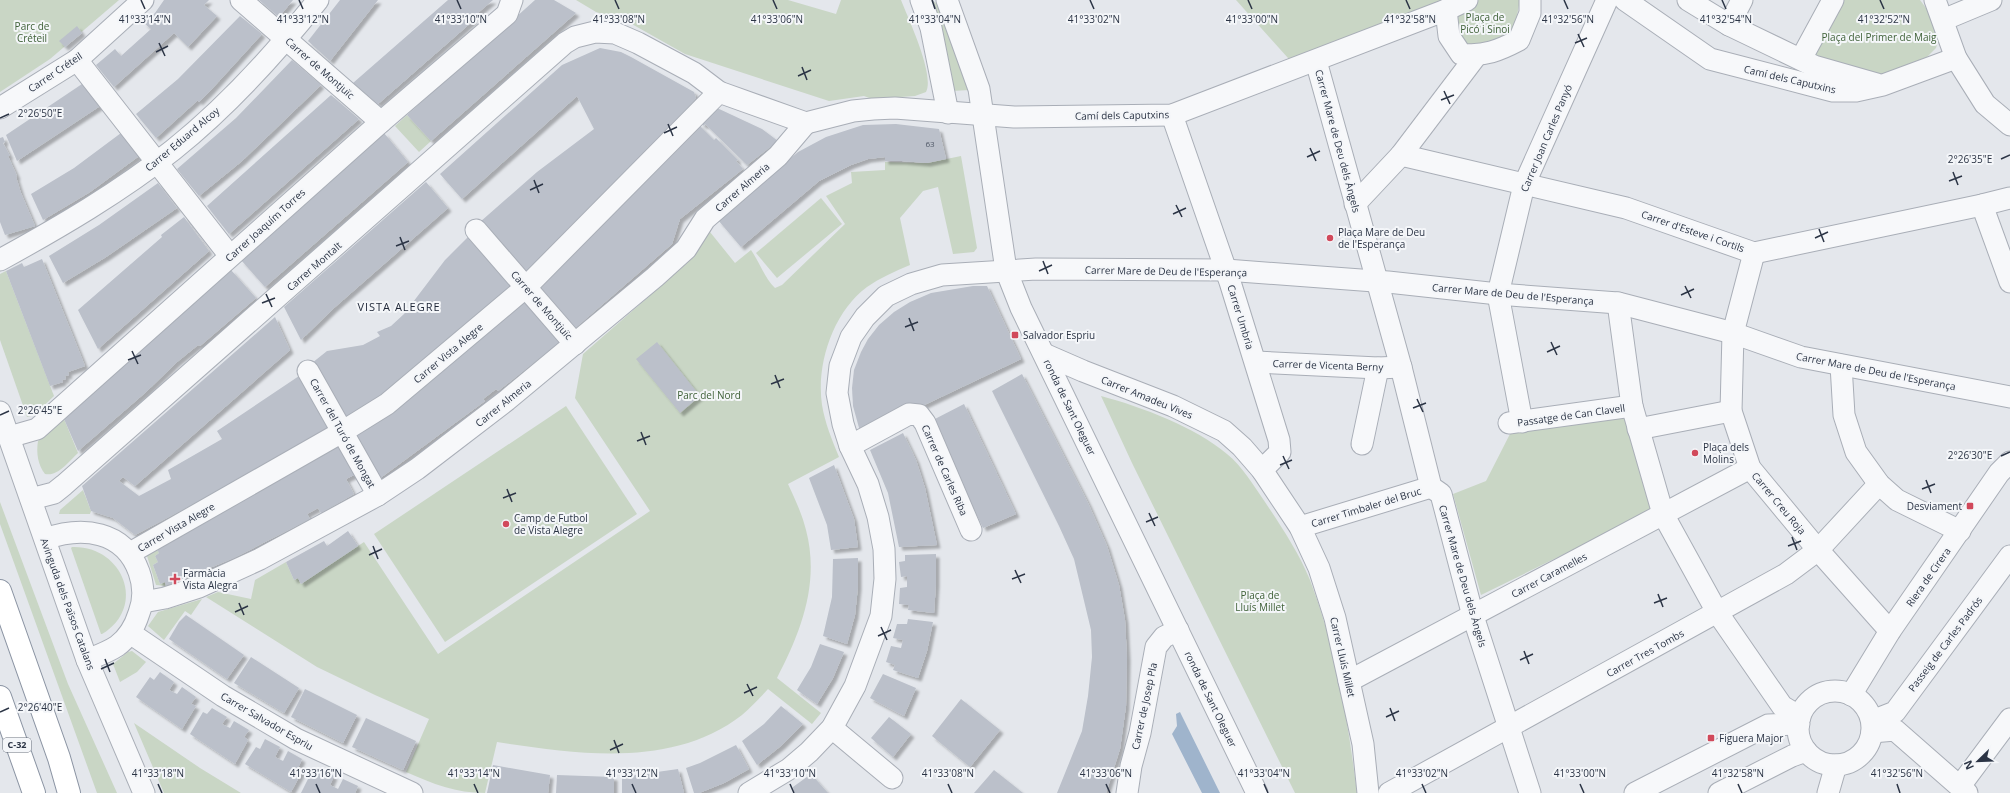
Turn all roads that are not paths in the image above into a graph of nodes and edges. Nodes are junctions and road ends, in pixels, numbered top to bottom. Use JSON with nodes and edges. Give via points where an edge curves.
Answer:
{"nodes":[{"id":1,"x":143,"y":0,"type":"edge"},
{"id":2,"x":241,"y":0,"type":"edge"},
{"id":3,"x":318,"y":0,"type":"edge"},
{"id":4,"x":512,"y":0,"type":"edge"},
{"id":5,"x":921,"y":0,"type":"edge"},
{"id":6,"x":947,"y":0,"type":"edge"},
{"id":7,"x":1467,"y":0,"type":"edge"},
{"id":8,"x":1530,"y":0,"type":"edge"},
{"id":9,"x":1606,"y":0,"type":"edge"},
{"id":10,"x":1624,"y":0,"type":"edge"},
{"id":11,"x":1688,"y":0,"type":"edge"},
{"id":12,"x":1742,"y":0,"type":"edge"},
{"id":13,"x":1833,"y":0,"type":"edge"},
{"id":14,"x":1935,"y":0,"type":"edge"},
{"id":15,"x":1990,"y":0,"type":"edge"},
{"id":16,"x":1446,"y":10,"type":"junction"},
{"id":17,"x":1943,"y":20,"type":"junction"},
{"id":18,"x":1729,"y":25,"type":"junction"},
{"id":19,"x":287,"y":39,"type":"junction"},
{"id":20,"x":1476,"y":56,"type":"junction"},
{"id":21,"x":1956,"y":58,"type":"junction"},
{"id":22,"x":1801,"y":59,"type":"junction"},
{"id":23,"x":77,"y":60,"type":"junction"},
{"id":24,"x":1316,"y":61,"type":"junction"},
{"id":25,"x":1883,"y":85,"type":"junction"},
{"id":26,"x":719,"y":92,"type":"junction"},
{"id":27,"x":0,"y":108,"type":"edge"},
{"id":28,"x":948,"y":113,"type":"junction"},
{"id":29,"x":983,"y":115,"type":"junction"},
{"id":30,"x":1172,"y":115,"type":"junction"},
{"id":31,"x":381,"y":122,"type":"junction"},
{"id":32,"x":806,"y":123,"type":"junction"},
{"id":33,"x":2010,"y":126,"type":"edge"},
{"id":34,"x":1401,"y":155,"type":"junction"},
{"id":35,"x":158,"y":161,"type":"junction"},
{"id":36,"x":1524,"y":185,"type":"junction"},
{"id":37,"x":2010,"y":198,"type":"edge"},
{"id":38,"x":1355,"y":204,"type":"junction"},
{"id":39,"x":1982,"y":205,"type":"junction"},
{"id":40,"x":476,"y":230,"type":"dead end"},
{"id":41,"x":1754,"y":252,"type":"junction"},
{"id":42,"x":230,"y":256,"type":"junction"},
{"id":43,"x":0,"y":260,"type":"edge"},
{"id":44,"x":1006,"y":270,"type":"junction"},
{"id":45,"x":1226,"y":270,"type":"junction"},
{"id":46,"x":1376,"y":282,"type":"junction"},
{"id":47,"x":2010,"y":282,"type":"edge"},
{"id":48,"x":526,"y":287,"type":"junction"},
{"id":49,"x":1498,"y":294,"type":"junction"},
{"id":50,"x":1618,"y":303,"type":"junction"},
{"id":51,"x":1734,"y":333,"type":"junction"},
{"id":52,"x":575,"y":344,"type":"junction"},
{"id":53,"x":1044,"y":354,"type":"junction"},
{"id":54,"x":1256,"y":362,"type":"junction"},
{"id":55,"x":1841,"y":365,"type":"junction"},
{"id":56,"x":1401,"y":367,"type":"junction"},
{"id":57,"x":1378,"y":368,"type":"junction"},
{"id":58,"x":308,"y":371,"type":"dead end"},
{"id":59,"x":2010,"y":397,"type":"edge"},
{"id":60,"x":1632,"y":406,"type":"junction"},
{"id":61,"x":1731,"y":411,"type":"junction"},
{"id":62,"x":0,"y":412,"type":"edge"},
{"id":63,"x":1516,"y":423,"type":"joint"},
{"id":64,"x":1638,"y":429,"type":"junction"},
{"id":65,"x":342,"y":432,"type":"junction"},
{"id":66,"x":9,"y":437,"type":"junction"},
{"id":67,"x":1362,"y":444,"type":"dead end"},
{"id":68,"x":850,"y":446,"type":"junction"},
{"id":69,"x":2010,"y":462,"type":"edge"},
{"id":70,"x":1750,"y":468,"type":"junction"},
{"id":71,"x":1262,"y":470,"type":"junction"},
{"id":72,"x":1879,"y":484,"type":"junction"},
{"id":73,"x":1431,"y":487,"type":"junction"},
{"id":74,"x":378,"y":494,"type":"junction"},
{"id":75,"x":31,"y":499,"type":"junction"},
{"id":76,"x":1663,"y":514,"type":"junction"},
{"id":77,"x":1300,"y":527,"type":"junction"},
{"id":78,"x":971,"y":530,"type":"dead end"},
{"id":79,"x":1960,"y":531,"type":"junction"},
{"id":80,"x":45,"y":539,"type":"junction"},
{"id":81,"x":1818,"y":550,"type":"junction"},
{"id":82,"x":130,"y":553,"type":"junction"},
{"id":83,"x":2007,"y":567,"type":"edge"},
{"id":84,"x":0,"y":591,"type":"edge"},
{"id":85,"x":143,"y":602,"type":"junction"},
{"id":86,"x":1717,"y":612,"type":"junction"},
{"id":87,"x":1473,"y":616,"type":"junction"},
{"id":88,"x":1178,"y":630,"type":"junction"},
{"id":89,"x":1890,"y":631,"type":"junction"},
{"id":90,"x":130,"y":633,"type":"junction"},
{"id":91,"x":87,"y":660,"type":"junction"},
{"id":92,"x":1348,"y":681,"type":"junction"},
{"id":93,"x":1851,"y":695,"type":"junction"},
{"id":94,"x":0,"y":697,"type":"edge"},
{"id":95,"x":2010,"y":719,"type":"edge"},
{"id":96,"x":1800,"y":720,"type":"junction"},
{"id":97,"x":1872,"y":727,"type":"junction"},
{"id":98,"x":832,"y":728,"type":"junction"},
{"id":99,"x":1508,"y":728,"type":"junction"},
{"id":100,"x":1806,"y":751,"type":"junction"},
{"id":101,"x":1836,"y":765,"type":"junction"},
{"id":102,"x":892,"y":778,"type":"dead end"},
{"id":103,"x":1963,"y":790,"type":"edge"},
{"id":104,"x":34,"y":793,"type":"edge"},
{"id":105,"x":69,"y":793,"type":"edge"},
{"id":106,"x":144,"y":793,"type":"edge"},
{"id":107,"x":412,"y":793,"type":"edge"},
{"id":108,"x":749,"y":793,"type":"edge"},
{"id":109,"x":1127,"y":793,"type":"edge"},
{"id":110,"x":1257,"y":793,"type":"edge"},
{"id":111,"x":1368,"y":793,"type":"edge"},
{"id":112,"x":1389,"y":793,"type":"edge"},
{"id":113,"x":1530,"y":793,"type":"edge"},
{"id":114,"x":1635,"y":793,"type":"edge"},
{"id":115,"x":1719,"y":793,"type":"edge"},
{"id":116,"x":1828,"y":793,"type":"edge"}],
"edges":[{"from":1,"to":23,"type":"street","name":"Carrer Créteil"},
{"from":2,"to":19,"type":"street","name":"Carrer de Montjuïc"},
{"from":3,"to":19,"type":"street","name":"Carrer Eduard Alcoy"},
{"from":4,"to":31,"type":"street","name":"Carrer Joaquím Torres","via":[[507,14]]},
{"from":5,"to":28,"type":"street","via":[[931,28]]},
{"from":6,"to":29,"type":"street","name":"ronda de Sant Oleguer","via":[[976,76]]},
{"from":7,"to":16,"type":"street","name":"Camí dels Caputxins"},
{"from":8,"to":20,"type":"street","via":[[1530,13],[1519,40],[1498,51]]},
{"from":9,"to":36,"type":"street","name":"Carrer Joan Carles Panyó"},
{"from":10,"to":25,"type":"street","name":"Camí dels Caputxins","via":[[1710,59],[1833,91],[1856,91]]},
{"from":11,"to":18,"type":"street"},
{"from":12,"to":18,"type":"street"},
{"from":13,"to":22,"type":"street"},
{"from":14,"to":17,"type":"street"},
{"from":15,"to":17,"type":"street"},
{"from":16,"to":20,"type":"street","via":[[1449,36],[1461,54]]},
{"from":16,"to":24,"type":"street","name":"Camí dels Caputxins"},
{"from":17,"to":21,"type":"street"},
{"from":18,"to":22,"type":"street"},
{"from":19,"to":31,"type":"street","name":"Carrer de Montjuïc"},
{"from":19,"to":35,"type":"street","name":"Carrer Eduard Alcoy","via":[[225,104]]},
{"from":20,"to":34,"type":"street"},
{"from":21,"to":25,"type":"street","name":"Camí dels Caputxins"},
{"from":21,"to":33,"type":"street","via":[[1985,104]]},
{"from":22,"to":25,"type":"street","via":[[1814,66]]},
{"from":23,"to":27,"type":"street","name":"Carrer Créteil"},
{"from":23,"to":35,"type":"street"},
{"from":24,"to":30,"type":"street","name":"Camí dels Caputxins"},
{"from":24,"to":38,"type":"street","name":"Carrer Mare de Deu dels Àngels"},
{"from":26,"to":32,"type":"street","name":"Carrer Montalt"},
{"from":26,"to":48,"type":"street","name":"Carrer Vista Alegre"},
{"from":26,"to":75,"type":"street","name":"Carrer Montalt","via":[[694,73],[615,33],[595,32],[575,37],[54,493]]},
{"from":28,"to":29,"type":"street","name":"Camí dels Caputxins"},
{"from":28,"to":32,"type":"street","name":"Camí dels Caputxins","via":[[895,108],[873,109],[853,111]]},
{"from":29,"to":30,"type":"street","name":"Camí dels Caputxins"},
{"from":29,"to":44,"type":"street","name":"ronda de Sant Oleguer"},
{"from":30,"to":45,"type":"street","name":"Carrer Umbria"},
{"from":31,"to":42,"type":"street","name":"Carrer Joaquím Torres"},
{"from":32,"to":52,"type":"street","name":"Carrer Almeria","via":[[778,156],[705,219],[686,249]]},
{"from":34,"to":36,"type":"street","name":"Carrer d'Esteve i Cortils"},
{"from":34,"to":38,"type":"street"},
{"from":35,"to":42,"type":"street"},
{"from":35,"to":43,"type":"street","name":"Carrer Eduard Alcoy","via":[[46,235]]},
{"from":36,"to":41,"type":"street","name":"Carrer d'Esteve i Cortils","via":[[1626,208]]},
{"from":36,"to":49,"type":"street","name":"Carrer Joan Carles Panyó"},
{"from":37,"to":39,"type":"street","name":"Carrer d'Esteve i Cortils"},
{"from":38,"to":46,"type":"street","name":"Carrer Mare de Deu dels Àngels"},
{"from":39,"to":41,"type":"street","name":"Carrer d'Esteve i Cortils"},
{"from":39,"to":47,"type":"street"},
{"from":40,"to":48,"type":"street","name":"Carrer de Montjuïc"},
{"from":41,"to":51,"type":"street","name":"Carrer Creu Roja"},
{"from":42,"to":66,"type":"street","name":"Carrer Joaquím Torres","via":[[37,429]]},
{"from":44,"to":45,"type":"street","name":"Carrer Mare de Deu de l'Esperança"},
{"from":44,"to":53,"type":"street","name":"ronda de Sant Oleguer"},
{"from":44,"to":68,"type":"street","via":[[942,275],[911,284],[886,296],[865,317],[851,337],[840,366],[837,393]]},
{"from":45,"to":46,"type":"street","name":"Carrer Mare de Deu de l'Esperança"},
{"from":45,"to":54,"type":"street","name":"Carrer Umbria"},
{"from":46,"to":49,"type":"street","name":"Carrer Mare de Deu de l'Esperança"},
{"from":46,"to":56,"type":"street","name":"Carrer Mare de Deu dels Àngels"},
{"from":48,"to":52,"type":"street","name":"Carrer de Montjuïc"},
{"from":48,"to":65,"type":"street","name":"Carrer Vista Alegre","via":[[387,404]]},
{"from":49,"to":50,"type":"street","name":"Carrer Mare de Deu de l'Esperança"},
{"from":49,"to":63,"type":"street","name":"Carrer Joan Carles Panyó"},
{"from":50,"to":51,"type":"street","name":"Carrer Mare de Deu de l'Esperança"},
{"from":50,"to":60,"type":"street"},
{"from":51,"to":55,"type":"street","name":"Carrer Mare de Deu de l'Esperança","via":[[1801,357]]},
{"from":51,"to":61,"type":"street","name":"Carrer Creu Roja"},
{"from":52,"to":74,"type":"street","name":"Carrer Almeria","via":[[460,437]]},
{"from":53,"to":71,"type":"street","name":"Carrer Amadeu Vives","via":[[1174,406],[1224,431]]},
{"from":53,"to":88,"type":"street","name":"ronda de Sant Oleguer"},
{"from":54,"to":57,"type":"street","name":"Carrer de Vicenta Berny"},
{"from":54,"to":71,"type":"street","name":"Carrer Umbria","via":[[1279,440],[1280,452]]},
{"from":55,"to":59,"type":"street","name":"Carrer Mare de Deu de l'Esperança"},
{"from":55,"to":72,"type":"street","via":[[1844,416],[1856,452]]},
{"from":56,"to":57,"type":"street","name":"Carrer de Vicenta Berny"},
{"from":56,"to":73,"type":"street","name":"Carrer Mare de Deu dels Àngels"},
{"from":57,"to":67,"type":"street"},
{"from":58,"to":65,"type":"street","name":"Carrer del Turó de Mongat"},
{"from":60,"to":63,"type":"street","name":"Passatge de Can Clavell"},
{"from":60,"to":64,"type":"street"},
{"from":61,"to":64,"type":"street"},
{"from":61,"to":70,"type":"street","name":"Carrer Creu Roja"},
{"from":62,"to":66,"type":"street","name":"Avinguda dels Països Catalans"},
{"from":64,"to":76,"type":"street"},
{"from":65,"to":74,"type":"street","name":"Carrer del Turó de Mongat"},
{"from":65,"to":82,"type":"street","name":"Carrer Vista Alegre"},
{"from":66,"to":75,"type":"street","name":"Avinguda dels Països Catalans"},
{"from":68,"to":78,"type":"street","name":"Carrer de Carles Riba","via":[[909,414],[919,415],[925,423]]},
{"from":68,"to":98,"type":"street","via":[[868,484],[878,518],[884,549],[885,579],[881,616],[870,648],[855,686]]},
{"from":69,"to":79,"type":"street","name":"Riera de Cirera","via":[[1999,472]]},
{"from":70,"to":76,"type":"street","name":"Carrer Caramelles"},
{"from":70,"to":81,"type":"street","name":"Carrer Creu Roja"},
{"from":71,"to":77,"type":"street","name":"Carrer Amadeu Vives"},
{"from":72,"to":79,"type":"street","via":[[1897,500]]},
{"from":72,"to":81,"type":"street","name":"Carrer Tres Tombs"},
{"from":73,"to":77,"type":"street","name":"Carrer Timbaler del Bruc"},
{"from":73,"to":87,"type":"street","name":"Carrer Mare de Deu dels Àngels","via":[[1441,494]]},
{"from":74,"to":85,"type":"street","name":"Carrer Almeria","via":[[260,559],[199,587]]},
{"from":75,"to":80,"type":"street","name":"Avinguda dels Països Catalans"},
{"from":76,"to":86,"type":"street"},
{"from":76,"to":87,"type":"street","name":"Carrer Caramelles"},
{"from":77,"to":92,"type":"street","name":"Carrer Lluís Millet","via":[[1321,575]]},
{"from":79,"to":89,"type":"street","name":"Riera de Cirera"},
{"from":80,"to":82,"type":"street","via":[[64,533],[91,533],[119,543]]},
{"from":80,"to":91,"type":"street","name":"Avinguda dels Països Catalans"},
{"from":81,"to":86,"type":"street","name":"Carrer Tres Tombs","via":[[1786,574]]},
{"from":81,"to":89,"type":"street","name":"Carrer Creu Roja"},
{"from":82,"to":85,"type":"street","via":[[140,576]]},
{"from":83,"to":97,"type":"street","name":"Passeig de Carles Padrós","via":[[1894,712]]},
{"from":84,"to":105,"type":"highway"},
{"from":85,"to":90,"type":"street"},
{"from":86,"to":96,"type":"street","via":[[1782,706]]},
{"from":86,"to":99,"type":"street","name":"Carrer Tres Tombs"},
{"from":87,"to":92,"type":"street","name":"Carrer Caramelles"},
{"from":87,"to":99,"type":"street","name":"Carrer Mare de Deu dels Àngels"},
{"from":88,"to":109,"type":"street","name":"Carrer de Josep Pla","via":[[1164,637],[1156,647]]},
{"from":88,"to":110,"type":"street","name":"ronda de Sant Oleguer"},
{"from":89,"to":93,"type":"street","name":"Riera de Cirera"},
{"from":90,"to":91,"type":"street","via":[[118,646]]},
{"from":90,"to":107,"type":"street","name":"Carrer Salvador Espriu","via":[[223,696],[296,739]]},
{"from":91,"to":106,"type":"street","name":"Avinguda dels Països Catalans"},
{"from":92,"to":111,"type":"street","name":"Carrer Lluís Millet","via":[[1363,744]]},
{"from":93,"to":96,"type":"street","via":[[1827,692],[1815,697],[1806,706]]},
{"from":93,"to":97,"type":"street","via":[[1864,706]]},
{"from":94,"to":104,"type":"highway","number":"C-32"},
{"from":95,"to":103,"type":"street"},
{"from":96,"to":100,"type":"street","via":[[1800,741]]},
{"from":96,"to":114,"type":"street","via":[[1768,725]]},
{"from":97,"to":101,"type":"street","via":[[1870,742],[1864,752],[1847,764]]},
{"from":97,"to":103,"type":"street","via":[[1895,730]]},
{"from":98,"to":102,"type":"street"},
{"from":98,"to":108,"type":"street","via":[[789,769]]},
{"from":99,"to":112,"type":"street","name":"Carrer Tres Tombs"},
{"from":99,"to":113,"type":"street","name":"Carrer Mare de Deu dels Àngels"},
{"from":100,"to":101,"type":"street","via":[[1820,762]]},
{"from":100,"to":115,"type":"street"},
{"from":101,"to":116,"type":"street"}]}
